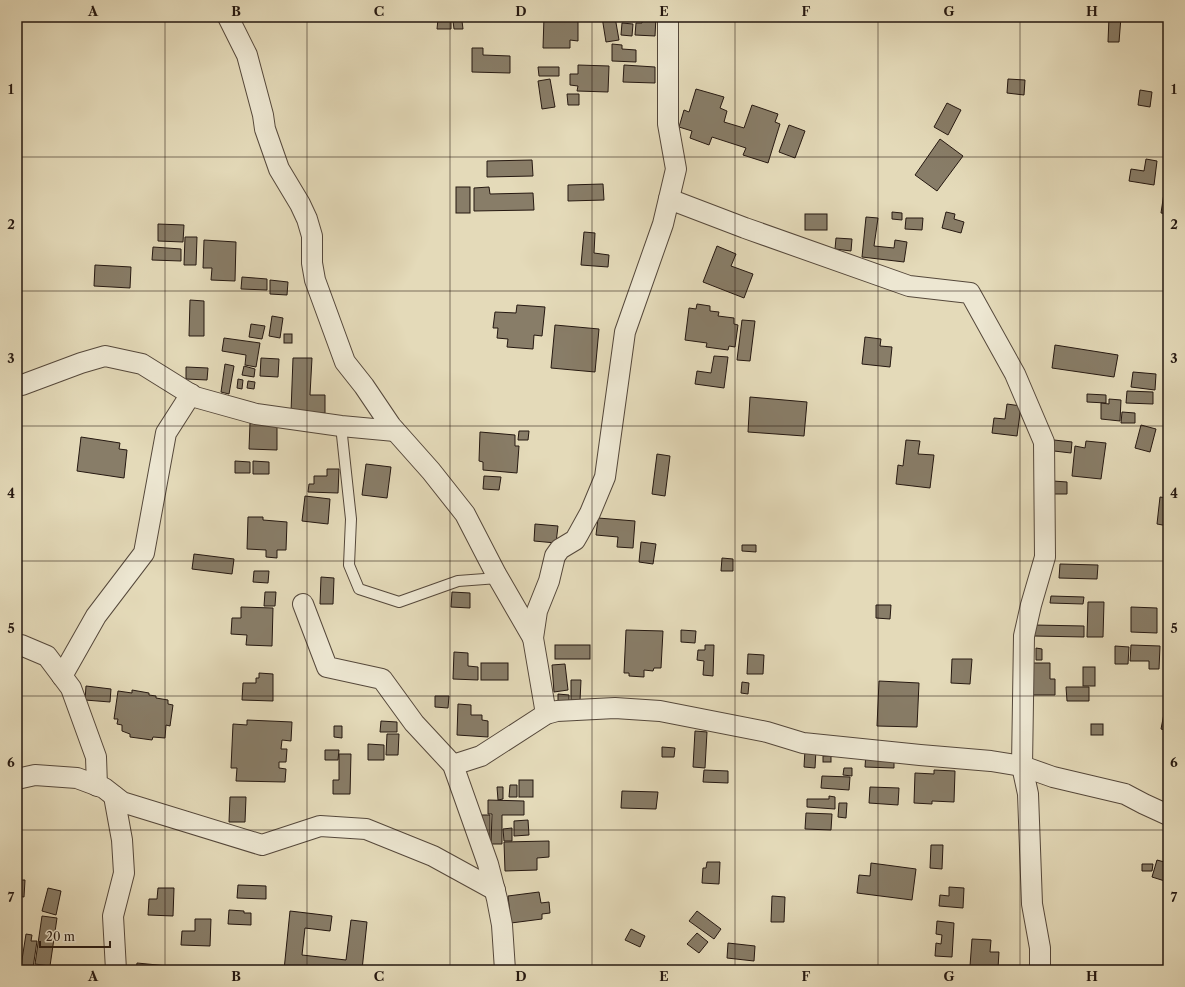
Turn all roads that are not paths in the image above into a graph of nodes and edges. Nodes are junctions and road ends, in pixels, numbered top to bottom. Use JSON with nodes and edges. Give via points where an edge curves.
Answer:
{"nodes":[{"id":1,"x":228,"y":17,"type":"edge"},
{"id":2,"x":668,"y":17,"type":"edge"},
{"id":3,"x":669,"y":199,"type":"junction"},
{"id":4,"x":17,"y":384,"type":"edge"},
{"id":5,"x":192,"y":394,"type":"junction"},
{"id":6,"x":341,"y":426,"type":"junction"},
{"id":7,"x":395,"y":431,"type":"junction"},
{"id":8,"x":498,"y":578,"type":"junction"},
{"id":9,"x":303,"y":604,"type":"dead end"},
{"id":10,"x":533,"y":638,"type":"junction"},
{"id":11,"x":17,"y":645,"type":"edge"},
{"id":12,"x":62,"y":676,"type":"junction"},
{"id":13,"x":546,"y":714,"type":"junction"},
{"id":14,"x":453,"y":765,"type":"junction"},
{"id":15,"x":1022,"y":766,"type":"junction"},
{"id":16,"x":17,"y":779,"type":"edge"},
{"id":17,"x":105,"y":791,"type":"junction"},
{"id":18,"x":1168,"y":815,"type":"edge"},
{"id":19,"x":494,"y":890,"type":"junction"},
{"id":20,"x":116,"y":970,"type":"edge"},
{"id":21,"x":505,"y":970,"type":"edge"},
{"id":22,"x":1040,"y":970,"type":"edge"}],
"edges":[{"from":1,"to":7,"type":"street","via":[[247,55],[265,129],[279,169],[307,219],[312,236],[315,280],[345,362]]},
{"from":2,"to":3,"type":"street","via":[[668,124],[676,169]]},
{"from":3,"to":10,"type":"street","via":[[663,224],[625,332],[605,477],[580,533],[555,556],[549,581],[537,611]]},
{"from":3,"to":15,"type":"street","via":[[909,286],[970,293],[1015,374],[1044,442],[1045,557],[1024,636]]},
{"from":4,"to":5,"type":"street","via":[[22,385],[105,356],[142,364]]},
{"from":5,"to":6,"type":"street","via":[[256,414]]},
{"from":5,"to":12,"type":"street","via":[[166,433],[144,553],[96,616]]},
{"from":6,"to":7,"type":"street"},
{"from":6,"to":8,"type":"lane","via":[[351,519],[349,565],[359,588],[399,602],[458,581]]},
{"from":7,"to":8,"type":"street","via":[[465,514]]},
{"from":8,"to":10,"type":"street"},
{"from":9,"to":14,"type":"street","via":[[327,667],[382,679],[414,723]]},
{"from":10,"to":13,"type":"street"},
{"from":11,"to":12,"type":"street","via":[[46,656]]},
{"from":12,"to":17,"type":"street","via":[[71,688],[96,757]]},
{"from":13,"to":14,"type":"street","via":[[481,756]]},
{"from":13,"to":15,"type":"street","via":[[557,711],[615,708],[660,711],[767,732],[803,743]]},
{"from":14,"to":19,"type":"street","via":[[488,864]]},
{"from":15,"to":18,"type":"street","via":[[1053,777],[1125,794]]},
{"from":15,"to":22,"type":"street","via":[[1028,794],[1032,904],[1040,948]]},
{"from":16,"to":17,"type":"street","via":[[35,775],[77,778]]},
{"from":17,"to":19,"type":"street","via":[[122,802],[262,845],[320,826],[366,829],[433,856]]},
{"from":17,"to":20,"type":"street","via":[[122,840],[124,873],[113,916]]},
{"from":19,"to":21,"type":"street","via":[[502,925]]}]}
